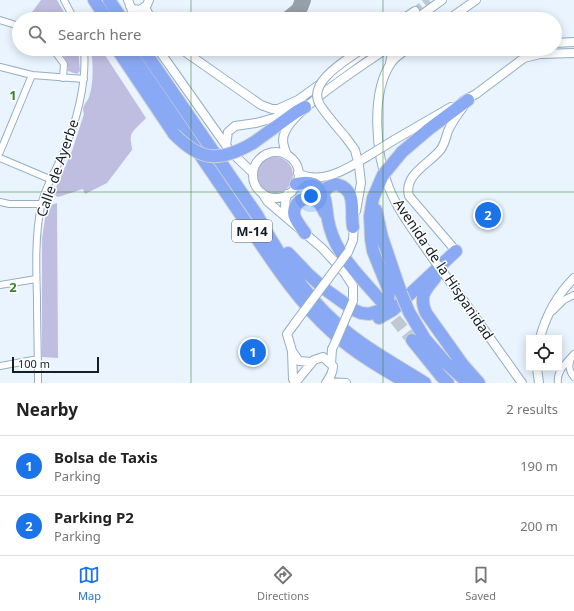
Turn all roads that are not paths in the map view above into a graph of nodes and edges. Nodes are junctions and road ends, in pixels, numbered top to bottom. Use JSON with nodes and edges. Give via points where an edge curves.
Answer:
{"nodes":[{"id":1,"x":64,"y":0,"type":"edge"},
{"id":2,"x":87,"y":0,"type":"edge"},
{"id":3,"x":94,"y":0,"type":"edge"},
{"id":4,"x":109,"y":0,"type":"edge"},
{"id":5,"x":442,"y":0,"type":"edge"},
{"id":6,"x":476,"y":0,"type":"edge"},
{"id":7,"x":129,"y":3,"type":"edge"},
{"id":8,"x":146,"y":5,"type":"edge"},
{"id":9,"x":70,"y":12,"type":"edge"},
{"id":10,"x":94,"y":12,"type":"edge"},
{"id":11,"x":102,"y":12,"type":"edge"},
{"id":12,"x":117,"y":12,"type":"edge"},
{"id":13,"x":134,"y":12,"type":"edge"},
{"id":14,"x":420,"y":12,"type":"edge"},
{"id":15,"x":458,"y":12,"type":"edge"},
{"id":16,"x":0,"y":20,"type":"edge"},
{"id":17,"x":12,"y":24,"type":"edge"},
{"id":18,"x":574,"y":42,"type":"edge"},
{"id":19,"x":562,"y":43,"type":"edge"},
{"id":20,"x":562,"y":53,"type":"edge"},
{"id":21,"x":574,"y":53,"type":"edge"},
{"id":22,"x":58,"y":56,"type":"edge"},
{"id":23,"x":84,"y":56,"type":"edge"},
{"id":24,"x":122,"y":56,"type":"edge"},
{"id":25,"x":133,"y":56,"type":"edge"},
{"id":26,"x":148,"y":56,"type":"edge"},
{"id":27,"x":163,"y":56,"type":"edge"},
{"id":28,"x":191,"y":56,"type":"edge"},
{"id":29,"x":353,"y":56,"type":"edge"},
{"id":30,"x":359,"y":56,"type":"edge"},
{"id":31,"x":366,"y":56,"type":"edge"},
{"id":32,"x":376,"y":56,"type":"edge"},
{"id":33,"x":392,"y":56,"type":"edge"},
{"id":34,"x":398,"y":56,"type":"edge"},
{"id":35,"x":532,"y":56,"type":"edge"},
{"id":36,"x":524,"y":58,"type":"joint"},
{"id":37,"x":0,"y":66,"type":"edge"},
{"id":38,"x":386,"y":73,"type":"junction"},
{"id":39,"x":32,"y":75,"type":"junction"},
{"id":40,"x":63,"y":78,"type":"junction"},
{"id":41,"x":84,"y":79,"type":"junction"},
{"id":42,"x":472,"y":97,"type":"junction"},
{"id":43,"x":305,"y":107,"type":"junction"},
{"id":44,"x":0,"y":132,"type":"edge"},
{"id":45,"x":8,"y":133,"type":"junction"},
{"id":46,"x":226,"y":145,"type":"junction"},
{"id":47,"x":0,"y":152,"type":"edge"},
{"id":48,"x":287,"y":155,"type":"junction"},
{"id":49,"x":0,"y":158,"type":"edge"},
{"id":50,"x":238,"y":159,"type":"junction"},
{"id":51,"x":259,"y":159,"type":"junction"},
{"id":52,"x":253,"y":173,"type":"junction"},
{"id":53,"x":297,"y":178,"type":"junction"},
{"id":54,"x":52,"y":180,"type":"junction"},
{"id":55,"x":377,"y":191,"type":"junction"},
{"id":56,"x":262,"y":193,"type":"junction"},
{"id":57,"x":287,"y":194,"type":"junction"},
{"id":58,"x":323,"y":194,"type":"junction"},
{"id":59,"x":0,"y":202,"type":"edge"},
{"id":60,"x":42,"y":204,"type":"junction"},
{"id":61,"x":256,"y":215,"type":"junction"},
{"id":62,"x":328,"y":220,"type":"junction"},
{"id":63,"x":293,"y":223,"type":"junction"},
{"id":64,"x":353,"y":227,"type":"junction"},
{"id":65,"x":305,"y":232,"type":"junction"},
{"id":66,"x":456,"y":251,"type":"joint"},
{"id":67,"x":446,"y":261,"type":"junction"},
{"id":68,"x":574,"y":278,"type":"edge"},
{"id":69,"x":36,"y":279,"type":"junction"},
{"id":70,"x":0,"y":285,"type":"edge"},
{"id":71,"x":326,"y":290,"type":"junction"},
{"id":72,"x":574,"y":295,"type":"edge"},
{"id":73,"x":380,"y":301,"type":"tunnel mouth"},
{"id":74,"x":544,"y":322,"type":"junction"},
{"id":75,"x":541,"y":335,"type":"edge"},
{"id":76,"x":412,"y":340,"type":"tunnel mouth"},
{"id":77,"x":333,"y":346,"type":"junction"},
{"id":78,"x":292,"y":351,"type":"junction"},
{"id":79,"x":574,"y":354,"type":"edge"},
{"id":80,"x":323,"y":357,"type":"junction"},
{"id":81,"x":38,"y":359,"type":"junction"},
{"id":82,"x":312,"y":362,"type":"junction"},
{"id":83,"x":0,"y":366,"type":"edge"},
{"id":84,"x":332,"y":367,"type":"junction"},
{"id":85,"x":537,"y":371,"type":"edge"},
{"id":86,"x":573,"y":376,"type":"edge"},
{"id":87,"x":38,"y":383,"type":"edge"},
{"id":88,"x":295,"y":383,"type":"edge"},
{"id":89,"x":326,"y":383,"type":"edge"},
{"id":90,"x":347,"y":383,"type":"edge"},
{"id":91,"x":408,"y":383,"type":"edge"},
{"id":92,"x":425,"y":383,"type":"edge"},
{"id":93,"x":448,"y":383,"type":"edge"},
{"id":94,"x":468,"y":383,"type":"edge"},
{"id":95,"x":479,"y":383,"type":"edge"},
{"id":96,"x":522,"y":383,"type":"edge"},
{"id":97,"x":539,"y":383,"type":"edge"},
{"id":98,"x":558,"y":383,"type":"edge"}],
"edges":[{"from":1,"to":9,"type":"street"},
{"from":2,"to":10,"type":"highway"},
{"from":3,"to":11,"type":"highway"},
{"from":4,"to":12,"type":"highway"},
{"from":5,"to":14,"type":"street"},
{"from":6,"to":15,"type":"street"},
{"from":7,"to":8,"type":"street","via":[[137,10]]},
{"from":7,"to":13,"type":"street"},
{"from":16,"to":17,"type":"street"},
{"from":18,"to":19,"type":"street"},
{"from":20,"to":21,"type":"street"},
{"from":22,"to":40,"type":"street","via":[[64,64]]},
{"from":23,"to":41,"type":"street","name":"Calle de Ayerbe"},
{"from":24,"to":43,"type":"highway","bridge":true,"via":[[174,134],[189,148],[204,155],[214,156],[238,151]]},
{"from":25,"to":91,"type":"highway","number":"M-14","via":[[260,244],[314,314],[350,347]]},
{"from":26,"to":61,"type":"highway","number":"M-14"},
{"from":27,"to":46,"type":"street"},
{"from":28,"to":30,"type":"street","via":[[261,104],[278,109],[298,100]]},
{"from":29,"to":64,"type":"street","bridge":true,"via":[[322,80],[317,96],[319,104],[355,150],[361,182]]},
{"from":31,"to":46,"type":"street","via":[[291,110],[274,118],[235,126],[228,132]]},
{"from":32,"to":43,"type":"street"},
{"from":33,"to":38,"type":"street","name":"Avenida de la Hispanidad"},
{"from":34,"to":38,"type":"street","name":"Avenida de la Hispanidad"},
{"from":35,"to":36,"type":"street"},
{"from":36,"to":42,"type":"street"},
{"from":37,"to":39,"type":"street"},
{"from":38,"to":96,"type":"street","name":"Avenida de la Hispanidad","bridge":true,"via":[[380,93],[378,138],[380,158],[389,188],[431,256]]},
{"from":39,"to":40,"type":"street"},
{"from":39,"to":45,"type":"street"},
{"from":40,"to":41,"type":"street"},
{"from":41,"to":54,"type":"street","name":"Calle de Ayerbe","via":[[72,127]]},
{"from":42,"to":53,"type":"street","bridge":true,"via":[[425,121],[350,166],[325,176]]},
{"from":42,"to":55,"type":"highway","bridge":true,"via":[[402,152],[383,175]]},
{"from":42,"to":66,"type":"street","via":[[453,121],[440,149],[414,174],[408,186],[409,196]]},
{"from":43,"to":48,"type":"street","via":[[285,131],[283,142]]},
{"from":44,"to":45,"type":"street"},
{"from":45,"to":47,"type":"street"},
{"from":46,"to":50,"type":"street"},
{"from":48,"to":51,"type":"street","via":[[273,152]]},
{"from":48,"to":53,"type":"street","via":[[296,166]]},
{"from":49,"to":54,"type":"street"},
{"from":50,"to":51,"type":"street","via":[[250,162]]},
{"from":50,"to":52,"type":"street"},
{"from":51,"to":52,"type":"street"},
{"from":52,"to":56,"type":"street","via":[[255,184]]},
{"from":53,"to":57,"type":"street"},
{"from":53,"to":58,"type":"highway","via":[[312,183]]},
{"from":54,"to":60,"type":"street","name":"Calle de Ayerbe"},
{"from":55,"to":71,"type":"highway","via":[[370,216],[371,239],[373,251],[389,291],[386,305],[375,313],[361,313]]},
{"from":55,"to":94,"type":"highway","bridge":true,"via":[[378,223],[388,258],[409,312],[425,339]]},
{"from":56,"to":57,"type":"street","via":[[275,198]]},
{"from":56,"to":63,"type":"street","via":[[280,214]]},
{"from":57,"to":63,"type":"street","via":[[284,207]]},
{"from":58,"to":62,"type":"highway"},
{"from":58,"to":64,"type":"highway","via":[[328,187],[336,184],[348,190],[352,197]]},
{"from":59,"to":60,"type":"street"},
{"from":60,"to":69,"type":"street","name":"Calle de Ayerbe"},
{"from":61,"to":71,"type":"highway","via":[[294,261]]},
{"from":61,"to":92,"type":"highway","number":"M-14","via":[[299,281],[336,323],[379,355]]},
{"from":62,"to":65,"type":"highway","via":[[316,201],[310,198],[301,200],[294,212]]},
{"from":62,"to":73,"type":"highway","via":[[340,251]]},
{"from":63,"to":65,"type":"street"},
{"from":64,"to":78,"type":"street","bridge":true,"via":[[348,252],[287,334]]},
{"from":65,"to":77,"type":"street","bridge":true,"via":[[322,248],[353,286],[353,302]]},
{"from":66,"to":67,"type":"highway"},
{"from":67,"to":71,"type":"highway","via":[[380,318],[367,319],[352,314]]},
{"from":67,"to":95,"type":"highway","via":[[426,288],[423,306],[463,365]]},
{"from":68,"to":74,"type":"street","via":[[553,304]]},
{"from":69,"to":70,"type":"street"},
{"from":69,"to":81,"type":"street","name":"Calle de Ayerbe"},
{"from":72,"to":74,"type":"street","via":[[556,307]]},
{"from":74,"to":75,"type":"street"},
{"from":76,"to":93,"type":"highway"},
{"from":77,"to":80,"type":"street"},
{"from":77,"to":84,"type":"street"},
{"from":78,"to":82,"type":"street","via":[[299,361]]},
{"from":78,"to":88,"type":"street"},
{"from":79,"to":86,"type":"street","via":[[569,368]]},
{"from":79,"to":98,"type":"street","via":[[560,372]]},
{"from":80,"to":82,"type":"street"},
{"from":80,"to":84,"type":"street"},
{"from":81,"to":83,"type":"street"},
{"from":81,"to":87,"type":"street","name":"Calle de Ayerbe"},
{"from":82,"to":88,"type":"street"},
{"from":84,"to":89,"type":"street","via":[[331,376]]},
{"from":84,"to":90,"type":"street"},
{"from":85,"to":97,"type":"street"},
{"from":86,"to":98,"type":"street","via":[[563,375]]},
{"from":89,"to":90,"type":"street"}]}
